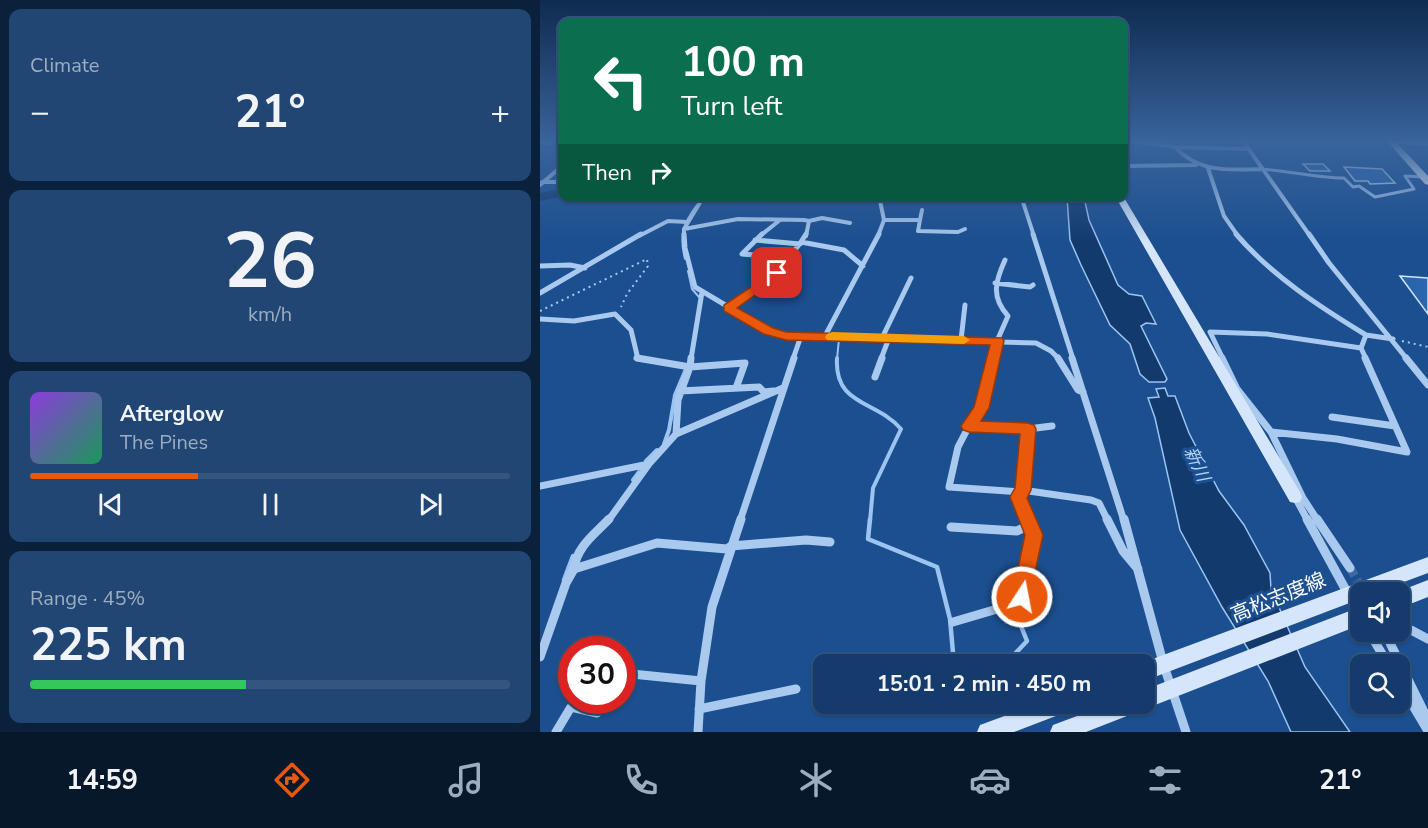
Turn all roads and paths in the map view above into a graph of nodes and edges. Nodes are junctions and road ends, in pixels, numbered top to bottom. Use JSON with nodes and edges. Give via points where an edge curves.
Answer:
{"nodes":[{"id":1,"x":1211,"y":175,"type":"edge"},
{"id":2,"x":1266,"y":175,"type":"edge"},
{"id":3,"x":1311,"y":175,"type":"edge"},
{"id":4,"x":1427,"y":177,"type":"edge"},
{"id":5,"x":558,"y":182,"type":"edge"},
{"id":6,"x":541,"y":183,"type":"edge"},
{"id":7,"x":701,"y":201,"type":"edge"},
{"id":8,"x":880,"y":201,"type":"edge"},
{"id":9,"x":1023,"y":201,"type":"edge"},
{"id":10,"x":1122,"y":201,"type":"edge"},
{"id":11,"x":922,"y":210,"type":"dead end"},
{"id":12,"x":780,"y":220,"type":"junction"},
{"id":13,"x":849,"y":220,"type":"dead end"},
{"id":14,"x":884,"y":220,"type":"junction"},
{"id":15,"x":920,"y":220,"type":"junction"},
{"id":16,"x":808,"y":221,"type":"junction"},
{"id":17,"x":687,"y":222,"type":"junction"},
{"id":18,"x":684,"y":229,"type":"junction"},
{"id":19,"x":965,"y":229,"type":"dead end"},
{"id":20,"x":755,"y":240,"type":"junction"},
{"id":21,"x":800,"y":243,"type":"junction"},
{"id":22,"x":789,"y":258,"type":"junction"},
{"id":23,"x":1005,"y":260,"type":"dead end"},
{"id":24,"x":540,"y":266,"type":"edge"},
{"id":25,"x":864,"y":266,"type":"junction"},
{"id":26,"x":585,"y":268,"type":"junction"},
{"id":27,"x":912,"y":278,"type":"dead end"},
{"id":28,"x":995,"y":283,"type":"junction"},
{"id":29,"x":1034,"y":285,"type":"dead end"},
{"id":30,"x":702,"y":292,"type":"junction"},
{"id":31,"x":540,"y":294,"type":"edge"},
{"id":32,"x":965,"y":305,"type":"dead end"},
{"id":33,"x":728,"y":308,"type":"junction"},
{"id":34,"x":540,"y":312,"type":"edge"},
{"id":35,"x":615,"y":314,"type":"junction"},
{"id":36,"x":540,"y":319,"type":"edge"},
{"id":37,"x":1366,"y":335,"type":"junction"},
{"id":38,"x":801,"y":336,"type":"junction"},
{"id":39,"x":825,"y":336,"type":"junction"},
{"id":40,"x":886,"y":338,"type":"junction"},
{"id":41,"x":1393,"y":339,"type":"junction"},
{"id":42,"x":960,"y":340,"type":"junction"},
{"id":43,"x":997,"y":341,"type":"junction"},
{"id":44,"x":1428,"y":347,"type":"edge"},
{"id":45,"x":1361,"y":348,"type":"junction"},
{"id":46,"x":690,"y":367,"type":"junction"},
{"id":47,"x":875,"y":377,"type":"dead end"},
{"id":48,"x":1428,"y":385,"type":"edge"},
{"id":49,"x":736,"y":388,"type":"junction"},
{"id":50,"x":780,"y":390,"type":"junction"},
{"id":51,"x":680,"y":391,"type":"junction"},
{"id":52,"x":1083,"y":392,"type":"junction"},
{"id":53,"x":1332,"y":417,"type":"dead end"},
{"id":54,"x":969,"y":426,"type":"junction"},
{"id":55,"x":1052,"y":426,"type":"dead end"},
{"id":56,"x":1395,"y":426,"type":"junction"},
{"id":57,"x":1028,"y":429,"type":"junction"},
{"id":58,"x":1271,"y":432,"type":"junction"},
{"id":59,"x":676,"y":434,"type":"junction"},
{"id":60,"x":649,"y":464,"type":"junction"},
{"id":61,"x":540,"y":486,"type":"edge"},
{"id":62,"x":1022,"y":491,"type":"junction"},
{"id":63,"x":1299,"y":497,"type":"junction"},
{"id":64,"x":1029,"y":525,"type":"junction"},
{"id":65,"x":951,"y":527,"type":"dead end"},
{"id":66,"x":830,"y":542,"type":"dead end"},
{"id":67,"x":731,"y":546,"type":"junction"},
{"id":68,"x":1428,"y":565,"type":"edge"},
{"id":69,"x":1350,"y":568,"type":"tunnel mouth"},
{"id":70,"x":574,"y":569,"type":"junction"},
{"id":71,"x":1140,"y":572,"type":"junction"},
{"id":72,"x":1428,"y":588,"type":"edge"},
{"id":73,"x":1346,"y":595,"type":"junction"},
{"id":74,"x":1410,"y":596,"type":"edge"},
{"id":75,"x":1350,"y":601,"type":"edge"},
{"id":76,"x":1022,"y":602,"type":"junction"},
{"id":77,"x":1350,"y":620,"type":"edge"},
{"id":78,"x":952,"y":622,"type":"dead end"},
{"id":79,"x":1022,"y":622,"type":"dead end"},
{"id":80,"x":1410,"y":630,"type":"edge"},
{"id":81,"x":1428,"y":639,"type":"edge"},
{"id":82,"x":1390,"y":642,"type":"edge"},
{"id":83,"x":540,"y":657,"type":"edge"},
{"id":84,"x":1172,"y":663,"type":"junction"},
{"id":85,"x":1155,"y":668,"type":"edge"},
{"id":86,"x":636,"y":674,"type":"edge"},
{"id":87,"x":701,"y":681,"type":"junction"},
{"id":88,"x":1180,"y":686,"type":"junction"},
{"id":89,"x":796,"y":689,"type":"dead end"},
{"id":90,"x":1155,"y":696,"type":"edge"},
{"id":91,"x":1410,"y":701,"type":"edge"},
{"id":92,"x":699,"y":710,"type":"junction"},
{"id":93,"x":567,"y":714,"type":"edge"},
{"id":94,"x":1035,"y":714,"type":"edge"},
{"id":95,"x":1108,"y":714,"type":"edge"},
{"id":96,"x":1428,"y":720,"type":"edge"},
{"id":97,"x":1428,"y":731,"type":"edge"},
{"id":98,"x":556,"y":732,"type":"edge"},
{"id":99,"x":698,"y":732,"type":"edge"},
{"id":100,"x":987,"y":732,"type":"edge"},
{"id":101,"x":1060,"y":732,"type":"edge"},
{"id":102,"x":1186,"y":732,"type":"edge"}],
"edges":[{"from":1,"to":37,"type":"street","via":[[1230,227],[1251,249],[1317,303]]},
{"from":2,"to":41,"type":"street","via":[[1329,263]]},
{"from":3,"to":4,"type":"lane","via":[[1344,178],[1375,197],[1414,189],[1405,176]]},
{"from":5,"to":6,"type":"street"},
{"from":7,"to":17,"type":"street"},
{"from":8,"to":14,"type":"street"},
{"from":9,"to":52,"type":"street"},
{"from":10,"to":63,"type":"street"},
{"from":11,"to":15,"type":"street"},
{"from":12,"to":16,"type":"street"},
{"from":12,"to":18,"type":"street","via":[[738,219]]},
{"from":12,"to":20,"type":"street"},
{"from":13,"to":16,"type":"street"},
{"from":14,"to":15,"type":"street"},
{"from":14,"to":25,"type":"street"},
{"from":15,"to":19,"type":"street","via":[[918,231]]},
{"from":16,"to":21,"type":"street"},
{"from":17,"to":18,"type":"street"},
{"from":17,"to":26,"type":"street","via":[[657,225]]},
{"from":18,"to":30,"type":"street","via":[[695,287]]},
{"from":20,"to":21,"type":"street"},
{"from":20,"to":22,"type":"street","via":[[742,254]]},
{"from":21,"to":22,"type":"street"},
{"from":21,"to":25,"type":"street","via":[[844,250]]},
{"from":22,"to":33,"type":"street","via":[[777,273]]},
{"from":23,"to":28,"type":"street"},
{"from":24,"to":26,"type":"street"},
{"from":25,"to":39,"type":"street"},
{"from":26,"to":31,"type":"street"},
{"from":27,"to":40,"type":"street"},
{"from":28,"to":29,"type":"street"},
{"from":28,"to":43,"type":"street","via":[[995,300],[1008,316]]},
{"from":30,"to":33,"type":"street"},
{"from":30,"to":46,"type":"street"},
{"from":32,"to":42,"type":"street"},
{"from":33,"to":38,"type":"street","via":[[769,331]]},
{"from":34,"to":35,"type":"path","via":[[647,258],[648,266]]},
{"from":35,"to":36,"type":"street","via":[[574,321]]},
{"from":35,"to":46,"type":"street","via":[[631,330],[637,359]]},
{"from":37,"to":41,"type":"street"},
{"from":37,"to":45,"type":"street"},
{"from":38,"to":39,"type":"street"},
{"from":38,"to":50,"type":"street"},
{"from":39,"to":40,"type":"street"},
{"from":40,"to":42,"type":"street"},
{"from":40,"to":47,"type":"street"},
{"from":41,"to":44,"type":"path"},
{"from":41,"to":48,"type":"street"},
{"from":42,"to":43,"type":"street"},
{"from":43,"to":52,"type":"street","via":[[1047,346],[1056,352],[1078,390]]},
{"from":43,"to":54,"type":"street","via":[[981,408]]},
{"from":45,"to":56,"type":"street"},
{"from":45,"to":58,"type":"street","via":[[1267,334],[1210,332],[1237,389]]},
{"from":46,"to":49,"type":"street","via":[[745,363]]},
{"from":46,"to":51,"type":"street"},
{"from":49,"to":50,"type":"street"},
{"from":49,"to":51,"type":"street"},
{"from":50,"to":59,"type":"street"},
{"from":50,"to":67,"type":"street"},
{"from":51,"to":59,"type":"street","via":[[674,411]]},
{"from":52,"to":71,"type":"street"},
{"from":53,"to":56,"type":"street"},
{"from":54,"to":57,"type":"street"},
{"from":54,"to":62,"type":"street","via":[[961,435],[948,487]]},
{"from":55,"to":57,"type":"street"},
{"from":56,"to":58,"type":"street","via":[[1407,452]]},
{"from":57,"to":62,"type":"street"},
{"from":58,"to":63,"type":"street"},
{"from":59,"to":60,"type":"street"},
{"from":60,"to":61,"type":"street"},
{"from":60,"to":70,"type":"street","via":[[615,514],[585,544],[573,562]]},
{"from":62,"to":64,"type":"street","via":[[1019,497]]},
{"from":62,"to":71,"type":"street","via":[[1099,503],[1123,551]]},
{"from":63,"to":69,"type":"street"},
{"from":63,"to":73,"type":"street"},
{"from":64,"to":65,"type":"street","via":[[1017,531]]},
{"from":64,"to":76,"type":"street","via":[[1034,535]]},
{"from":66,"to":67,"type":"street"},
{"from":67,"to":70,"type":"street","via":[[727,549],[657,543]]},
{"from":67,"to":87,"type":"street","via":[[712,607]]},
{"from":68,"to":73,"type":"street","name":"高松志度線"},
{"from":70,"to":83,"type":"street"},
{"from":71,"to":84,"type":"street"},
{"from":72,"to":74,"type":"street"},
{"from":73,"to":75,"type":"street"},
{"from":73,"to":84,"type":"street","name":"高松志度線"},
{"from":76,"to":78,"type":"street"},
{"from":76,"to":79,"type":"street"},
{"from":77,"to":88,"type":"street"},
{"from":80,"to":81,"type":"street"},
{"from":82,"to":96,"type":"street"},
{"from":84,"to":85,"type":"street","name":"高松志度線"},
{"from":84,"to":88,"type":"street"},
{"from":86,"to":87,"type":"street"},
{"from":87,"to":92,"type":"street"},
{"from":88,"to":90,"type":"street"},
{"from":88,"to":102,"type":"street"},
{"from":89,"to":92,"type":"street"},
{"from":91,"to":97,"type":"street"},
{"from":92,"to":99,"type":"street"},
{"from":93,"to":98,"type":"street"},
{"from":94,"to":100,"type":"street"},
{"from":95,"to":101,"type":"street"}]}
